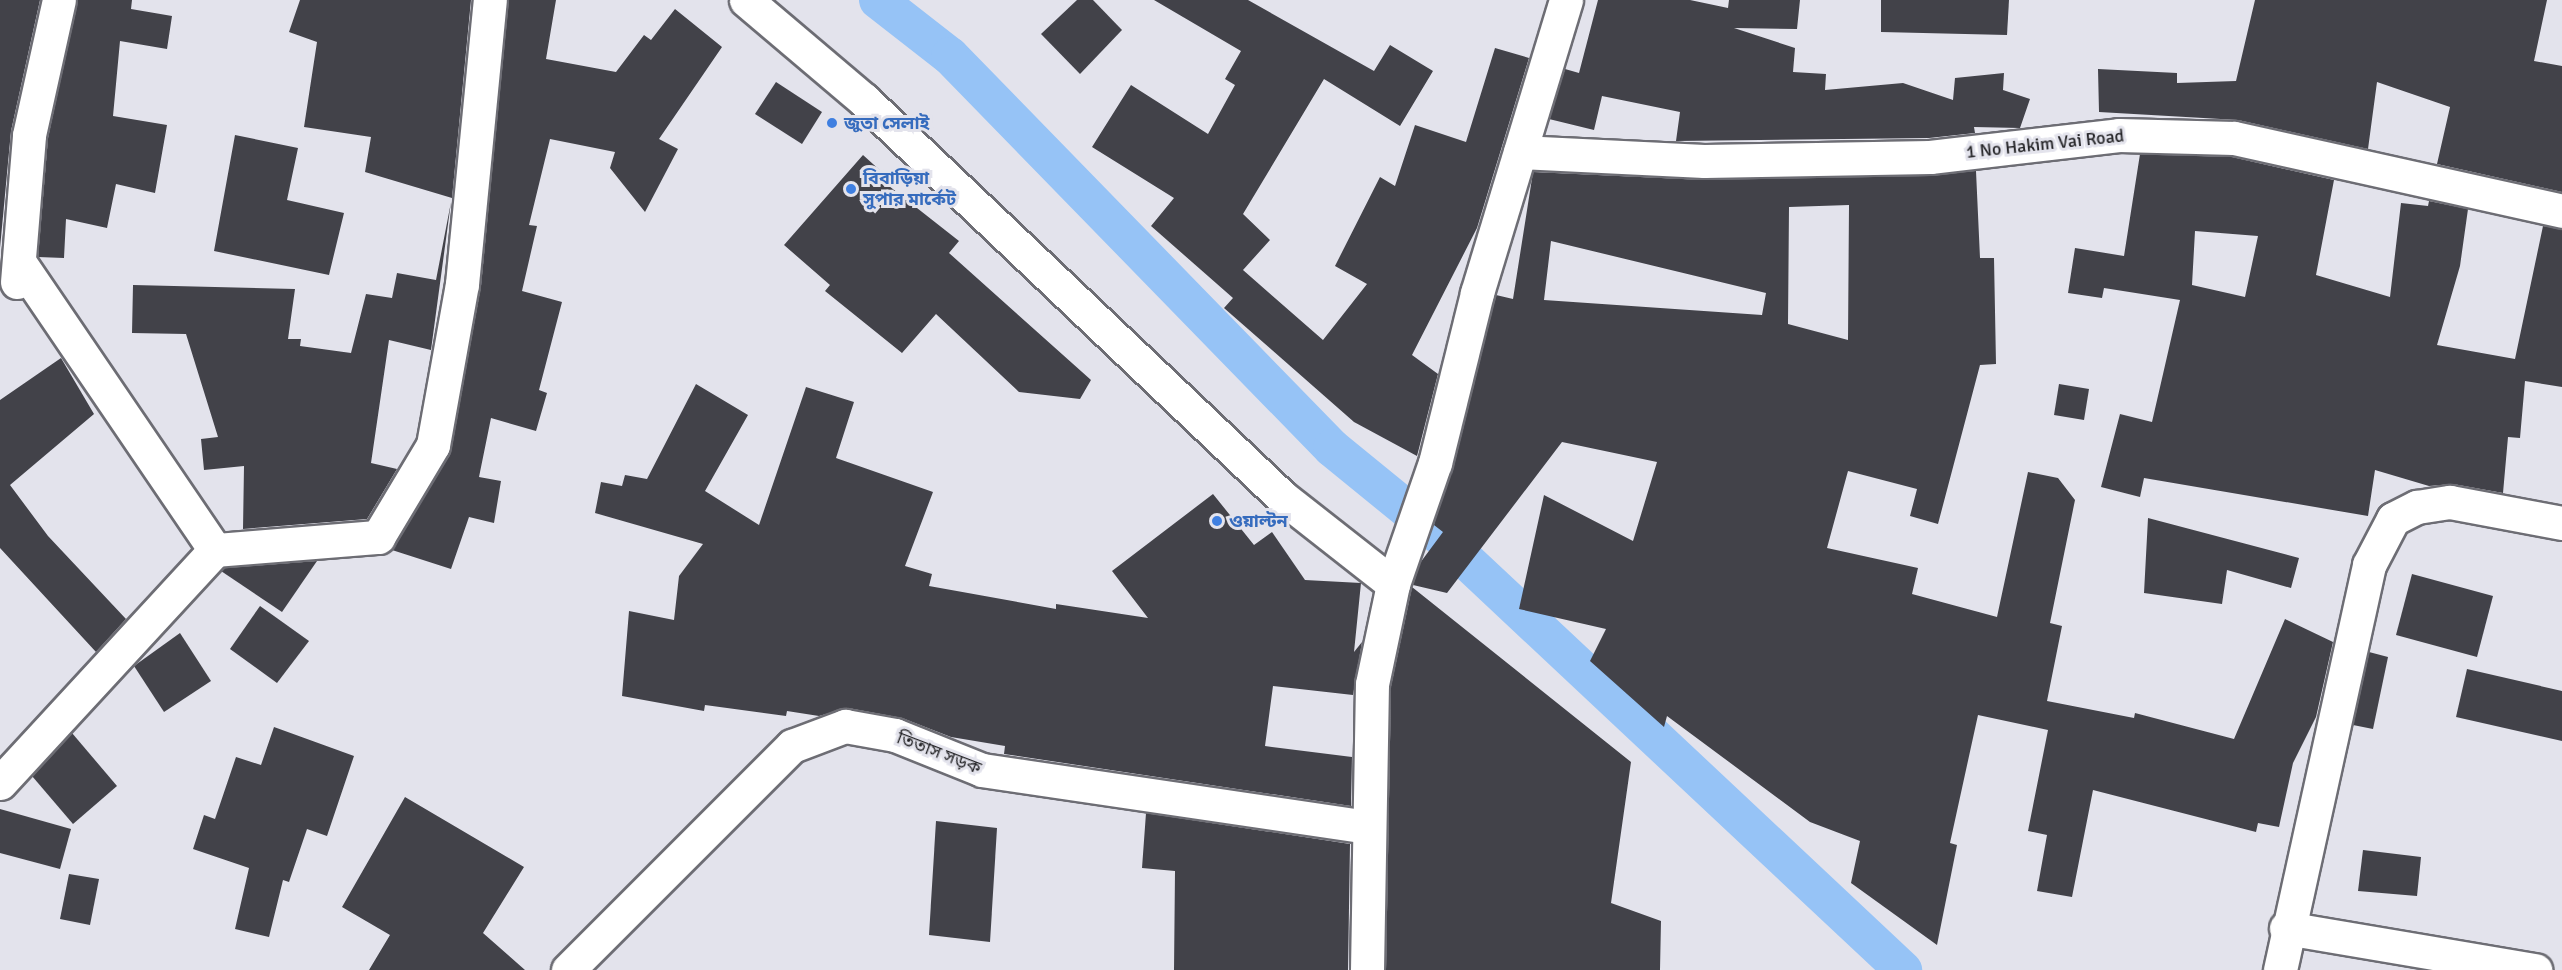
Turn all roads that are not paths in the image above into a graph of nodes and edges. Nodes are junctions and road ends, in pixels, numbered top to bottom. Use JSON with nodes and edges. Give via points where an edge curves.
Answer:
{"nodes":[{"id":1,"x":59,"y":0,"type":"edge"},
{"id":2,"x":490,"y":0,"type":"edge"},
{"id":3,"x":746,"y":0,"type":"edge"},
{"id":4,"x":1566,"y":0,"type":"edge"},
{"id":5,"x":1520,"y":152,"type":"junction"},
{"id":6,"x":13,"y":175,"type":"edge"},
{"id":7,"x":2562,"y":211,"type":"edge"},
{"id":8,"x":19,"y":262,"type":"junction"},
{"id":9,"x":16,"y":294,"type":"dead end"},
{"id":10,"x":2562,"y":523,"type":"edge"},
{"id":11,"x":215,"y":550,"type":"junction"},
{"id":12,"x":1393,"y":584,"type":"junction"},
{"id":13,"x":0,"y":783,"type":"edge"},
{"id":14,"x":1367,"y":827,"type":"junction"},
{"id":15,"x":2286,"y":928,"type":"junction"},
{"id":16,"x":568,"y":970,"type":"edge"},
{"id":17,"x":1367,"y":970,"type":"edge"},
{"id":18,"x":2280,"y":970,"type":"edge"},
{"id":19,"x":2535,"y":970,"type":"edge"}],
"edges":[{"from":1,"to":6,"type":"street"},
{"from":2,"to":11,"type":"street","via":[[462,284],[433,445],[378,537]]},
{"from":3,"to":12,"type":"street","via":[[864,100],[1282,497]]},
{"from":4,"to":5,"type":"street"},
{"from":5,"to":7,"type":"street","name":"1 No Hakim Vai Road","via":[[1704,161],[1930,157],[2119,135],[2234,138]]},
{"from":5,"to":12,"type":"street","via":[[1435,463]]},
{"from":6,"to":8,"type":"street"},
{"from":8,"to":9,"type":"street"},
{"from":8,"to":11,"type":"street"},
{"from":10,"to":15,"type":"street","via":[[2450,502],[2417,507],[2393,519],[2369,565]]},
{"from":11,"to":13,"type":"street"},
{"from":12,"to":14,"type":"street","via":[[1372,684]]},
{"from":14,"to":16,"type":"street","name":"তিতাস সড়ক","via":[[994,772],[895,735],[846,726],[792,746]]},
{"from":14,"to":17,"type":"street"},
{"from":15,"to":18,"type":"street"},
{"from":15,"to":19,"type":"street"}]}
